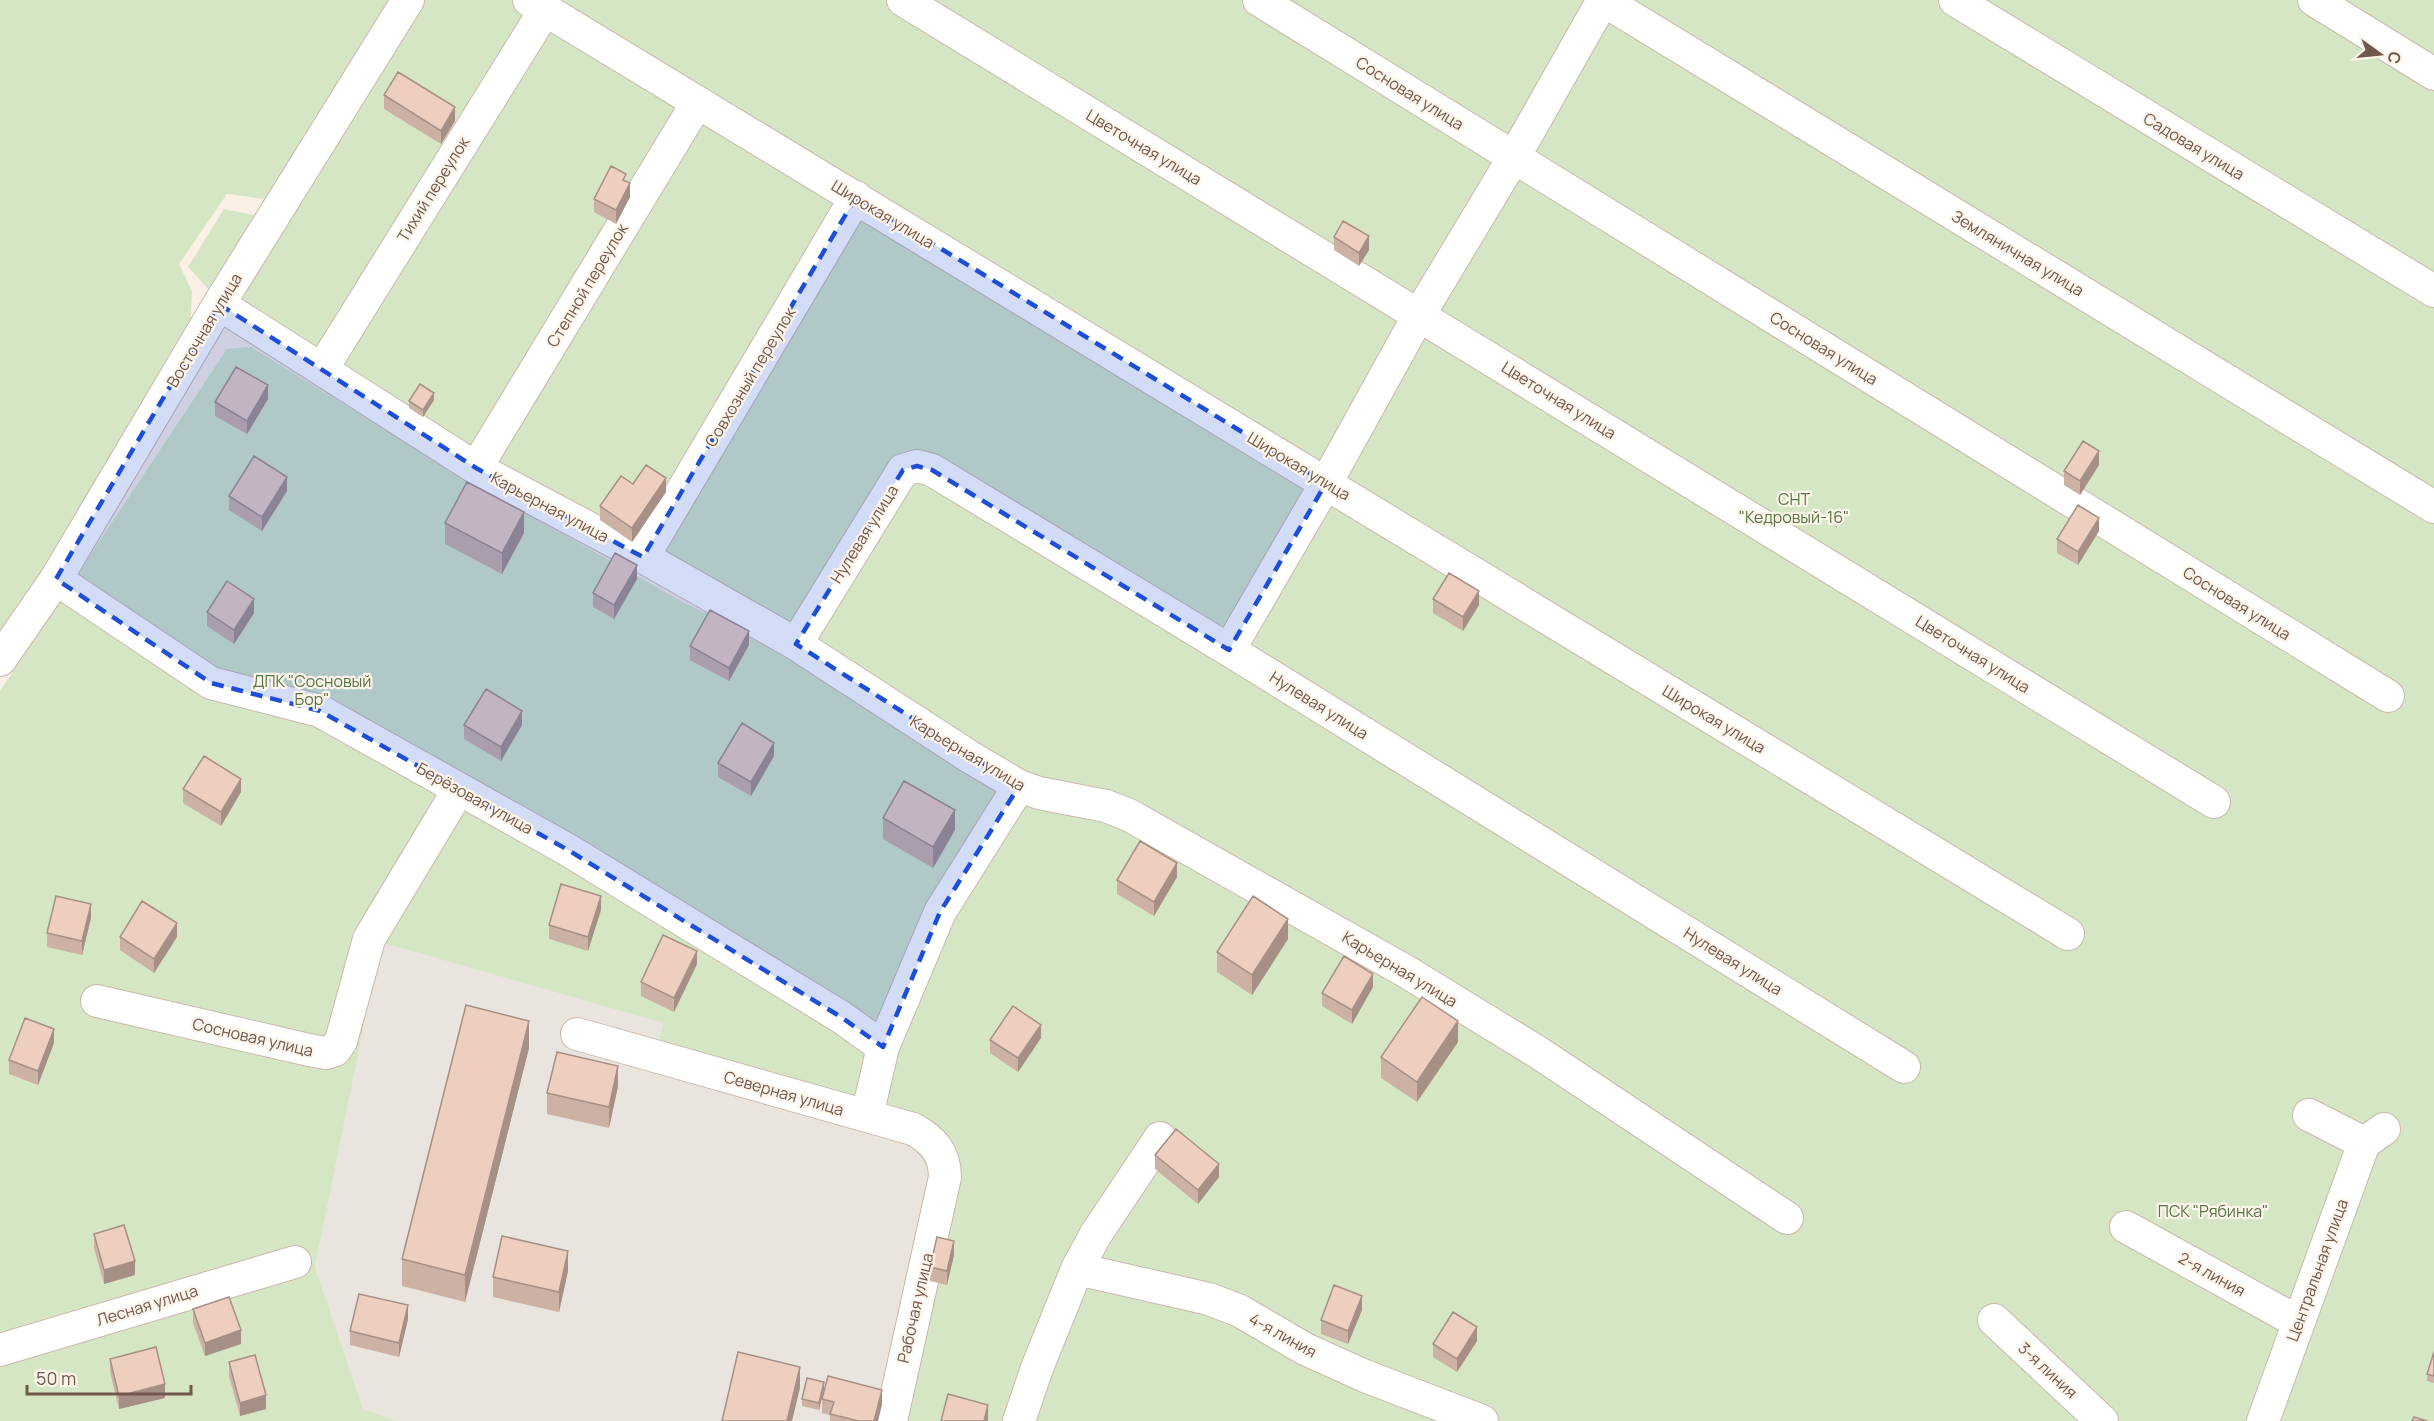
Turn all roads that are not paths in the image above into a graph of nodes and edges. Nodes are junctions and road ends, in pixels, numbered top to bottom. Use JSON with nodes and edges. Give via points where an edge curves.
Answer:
{"nodes":[{"id":1,"x":408,"y":0,"type":"edge"},
{"id":2,"x":903,"y":0,"type":"edge"},
{"id":3,"x":1259,"y":0,"type":"edge"},
{"id":4,"x":1603,"y":0,"type":"edge"},
{"id":5,"x":1955,"y":0,"type":"edge"},
{"id":6,"x":2314,"y":0,"type":"edge"},
{"id":7,"x":537,"y":5,"type":"edge"},
{"id":8,"x":2434,"y":74,"type":"edge"},
{"id":9,"x":698,"y":103,"type":"junction"},
{"id":10,"x":1514,"y":157,"type":"junction"},
{"id":11,"x":856,"y":197,"type":"junction"},
{"id":12,"x":2434,"y":291,"type":"edge"},
{"id":13,"x":219,"y":304,"type":"junction"},
{"id":14,"x":1419,"y":315,"type":"junction"},
{"id":15,"x":322,"y":369,"type":"junction"},
{"id":16,"x":476,"y":468,"type":"junction"},
{"id":17,"x":1326,"y":483,"type":"junction"},
{"id":18,"x":2434,"y":507,"type":"edge"},
{"id":19,"x":643,"y":557,"type":"junction"},
{"id":20,"x":56,"y":579,"type":"junction"},
{"id":21,"x":796,"y":645,"type":"junction"},
{"id":22,"x":1229,"y":650,"type":"junction"},
{"id":23,"x":0,"y":660,"type":"edge"},
{"id":24,"x":2388,"y":696,"type":"dead end"},
{"id":25,"x":1018,"y":786,"type":"junction"},
{"id":26,"x":459,"y":789,"type":"junction"},
{"id":27,"x":2214,"y":802,"type":"dead end"},
{"id":28,"x":2068,"y":934,"type":"dead end"},
{"id":29,"x":97,"y":1001,"type":"dead end"},
{"id":30,"x":577,"y":1034,"type":"dead end"},
{"id":31,"x":883,"y":1047,"type":"junction"},
{"id":32,"x":1904,"y":1067,"type":"dead end"},
{"id":33,"x":2309,"y":1115,"type":"dead end"},
{"id":34,"x":867,"y":1116,"type":"junction"},
{"id":35,"x":1160,"y":1138,"type":"dead end"},
{"id":36,"x":940,"y":1195,"type":"joint"},
{"id":37,"x":1787,"y":1218,"type":"dead end"},
{"id":38,"x":2126,"y":1227,"type":"dead end"},
{"id":39,"x":295,"y":1262,"type":"dead end"},
{"id":40,"x":1077,"y":1269,"type":"junction"},
{"id":41,"x":1994,"y":1320,"type":"dead end"},
{"id":42,"x":2298,"y":1322,"type":"junction"},
{"id":43,"x":0,"y":1350,"type":"edge"},
{"id":44,"x":891,"y":1421,"type":"edge"},
{"id":45,"x":1019,"y":1421,"type":"edge"},
{"id":46,"x":1482,"y":1421,"type":"edge"},
{"id":47,"x":2102,"y":1421,"type":"edge"},
{"id":48,"x":2263,"y":1421,"type":"edge"}],
"edges":[{"from":1,"to":13,"type":"street","name":"Восточная улица"},
{"from":2,"to":14,"type":"street","name":"Цветочная улица"},
{"from":3,"to":10,"type":"street","name":"Сосновая улица"},
{"from":4,"to":10,"type":"street"},
{"from":4,"to":18,"type":"street","name":"Земляничная улица"},
{"from":5,"to":12,"type":"street","name":"Садовая улица"},
{"from":6,"to":8,"type":"street"},
{"from":7,"to":9,"type":"street","name":"Широкая улица"},
{"from":7,"to":15,"type":"street","name":"Тихий переулок"},
{"from":9,"to":11,"type":"street","name":"Широкая улица"},
{"from":9,"to":16,"type":"street","name":"Степной переулок"},
{"from":10,"to":14,"type":"street"},
{"from":10,"to":24,"type":"street","name":"Сосновая улица"},
{"from":11,"to":17,"type":"street","name":"Широкая улица"},
{"from":11,"to":19,"type":"street","name":"Совхозный переулок"},
{"from":13,"to":15,"type":"street","name":"Карьерная улица"},
{"from":13,"to":20,"type":"street","name":"Восточная улица"},
{"from":14,"to":17,"type":"street"},
{"from":14,"to":27,"type":"street","name":"Цветочная улица"},
{"from":15,"to":16,"type":"street","name":"Карьерная улица"},
{"from":16,"to":19,"type":"street","name":"Карьерная улица"},
{"from":17,"to":22,"type":"street"},
{"from":17,"to":28,"type":"street","name":"Широкая улица"},
{"from":19,"to":21,"type":"street","name":"Карьерная улица"},
{"from":20,"to":23,"type":"street","name":"Восточная улица"},
{"from":20,"to":26,"type":"street","name":"Берёзовая улица","via":[[211,683],[320,711]]},
{"from":21,"to":22,"type":"street","name":"Нулевая улица","via":[[903,470],[918,466],[933,470]]},
{"from":21,"to":25,"type":"street","name":"Карьерная улица"},
{"from":22,"to":32,"type":"street","name":"Нулевая улица"},
{"from":25,"to":31,"type":"street","via":[[940,912]]},
{"from":25,"to":37,"type":"street","name":"Карьерная улица","via":[[1106,806],[1179,843],[1417,978],[1539,1053]]},
{"from":26,"to":29,"type":"street","name":"Сосновая улица","via":[[369,939],[341,1041],[335,1050],[309,1050]]},
{"from":26,"to":31,"type":"street","name":"Берёзовая улица","via":[[568,850],[841,1017]]},
{"from":30,"to":34,"type":"street","name":"Северная улица"},
{"from":31,"to":34,"type":"street"},
{"from":33,"to":42,"type":"street","name":"Центральная улица","via":[[2374,1136]]},
{"from":34,"to":36,"type":"street","name":"Северная улица","via":[[927,1137],[945,1163]]},
{"from":35,"to":40,"type":"street"},
{"from":36,"to":44,"type":"street","name":"Рабочая улица"},
{"from":38,"to":42,"type":"street","name":"2-я линия"},
{"from":39,"to":43,"type":"street","name":"Лесная улица"},
{"from":40,"to":45,"type":"street"},
{"from":40,"to":46,"type":"street","name":"4-я линия","via":[[1209,1299],[1365,1376]]},
{"from":41,"to":47,"type":"street","name":"3-я линия"},
{"from":42,"to":48,"type":"street","name":"Центральная улица"}]}
